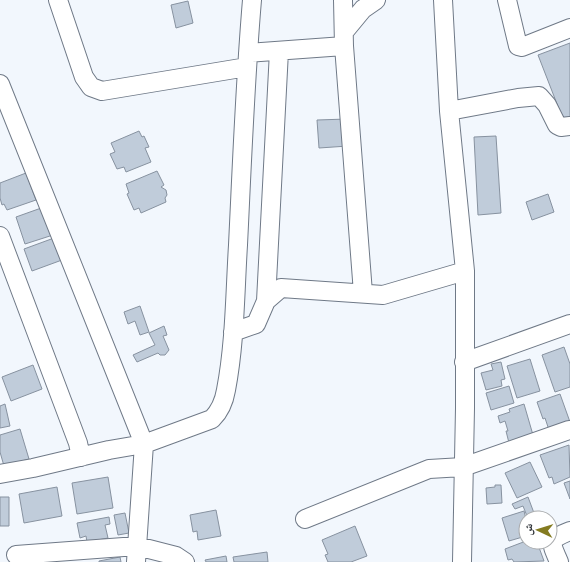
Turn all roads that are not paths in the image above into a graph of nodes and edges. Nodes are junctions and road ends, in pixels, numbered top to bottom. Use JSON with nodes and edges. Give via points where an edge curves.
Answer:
{"nodes":[{"id":1,"x":58,"y":0,"type":"edge"},
{"id":2,"x":252,"y":0,"type":"edge"},
{"id":3,"x":343,"y":0,"type":"edge"},
{"id":4,"x":376,"y":0,"type":"edge"},
{"id":5,"x":443,"y":0,"type":"edge"},
{"id":6,"x":507,"y":0,"type":"edge"},
{"id":7,"x":570,"y":28,"type":"edge"},
{"id":8,"x":344,"y":39,"type":"junction"},
{"id":9,"x":279,"y":51,"type":"junction"},
{"id":10,"x":247,"y":60,"type":"junction"},
{"id":11,"x":0,"y":84,"type":"edge"},
{"id":12,"x":449,"y":111,"type":"junction"},
{"id":13,"x":570,"y":126,"type":"edge"},
{"id":14,"x":0,"y":236,"type":"edge"},
{"id":15,"x":465,"y":271,"type":"junction"},
{"id":16,"x":362,"y":293,"type":"junction"},
{"id":17,"x":266,"y":301,"type":"junction"},
{"id":18,"x":570,"y":324,"type":"edge"},
{"id":19,"x":233,"y":332,"type":"junction"},
{"id":20,"x":464,"y":362,"type":"junction"},
{"id":21,"x":569,"y":430,"type":"dead end"},
{"id":22,"x":144,"y":444,"type":"junction"},
{"id":23,"x":81,"y":457,"type":"junction"},
{"id":24,"x":464,"y":466,"type":"junction"},
{"id":25,"x":0,"y":474,"type":"edge"},
{"id":26,"x":305,"y":519,"type":"dead end"},
{"id":27,"x":570,"y":531,"type":"edge"},
{"id":28,"x":137,"y":554,"type":"edge"},
{"id":29,"x":16,"y":555,"type":"dead end"},
{"id":30,"x":185,"y":562,"type":"edge"},
{"id":31,"x":462,"y":562,"type":"edge"},
{"id":32,"x":559,"y":562,"type":"edge"}],
"edges":[{"from":1,"to":10,"type":"street","via":[[84,77],[91,87],[102,91]]},
{"from":2,"to":10,"type":"street"},
{"from":3,"to":8,"type":"street"},
{"from":4,"to":8,"type":"street","via":[[363,9]]},
{"from":5,"to":12,"type":"street"},
{"from":6,"to":7,"type":"street","via":[[518,46],[522,47]]},
{"from":8,"to":9,"type":"street"},
{"from":8,"to":16,"type":"street"},
{"from":9,"to":10,"type":"street"},
{"from":9,"to":17,"type":"street"},
{"from":10,"to":19,"type":"street"},
{"from":11,"to":22,"type":"street"},
{"from":12,"to":13,"type":"street","via":[[539,96],[547,105],[557,125]]},
{"from":12,"to":15,"type":"street"},
{"from":14,"to":23,"type":"street"},
{"from":15,"to":16,"type":"street","via":[[383,295]]},
{"from":15,"to":20,"type":"street"},
{"from":16,"to":17,"type":"street","via":[[281,288]]},
{"from":17,"to":19,"type":"street","via":[[256,324]]},
{"from":18,"to":20,"type":"street"},
{"from":19,"to":22,"type":"street","via":[[226,392],[218,413],[212,419]]},
{"from":20,"to":24,"type":"street"},
{"from":21,"to":24,"type":"street"},
{"from":22,"to":23,"type":"street"},
{"from":22,"to":28,"type":"street"},
{"from":23,"to":25,"type":"street"},
{"from":24,"to":26,"type":"street","via":[[429,469]]},
{"from":24,"to":31,"type":"street"},
{"from":27,"to":32,"type":"street","via":[[554,538],[553,547]]},
{"from":28,"to":29,"type":"street"},
{"from":28,"to":30,"type":"street","via":[[176,556]]}]}
